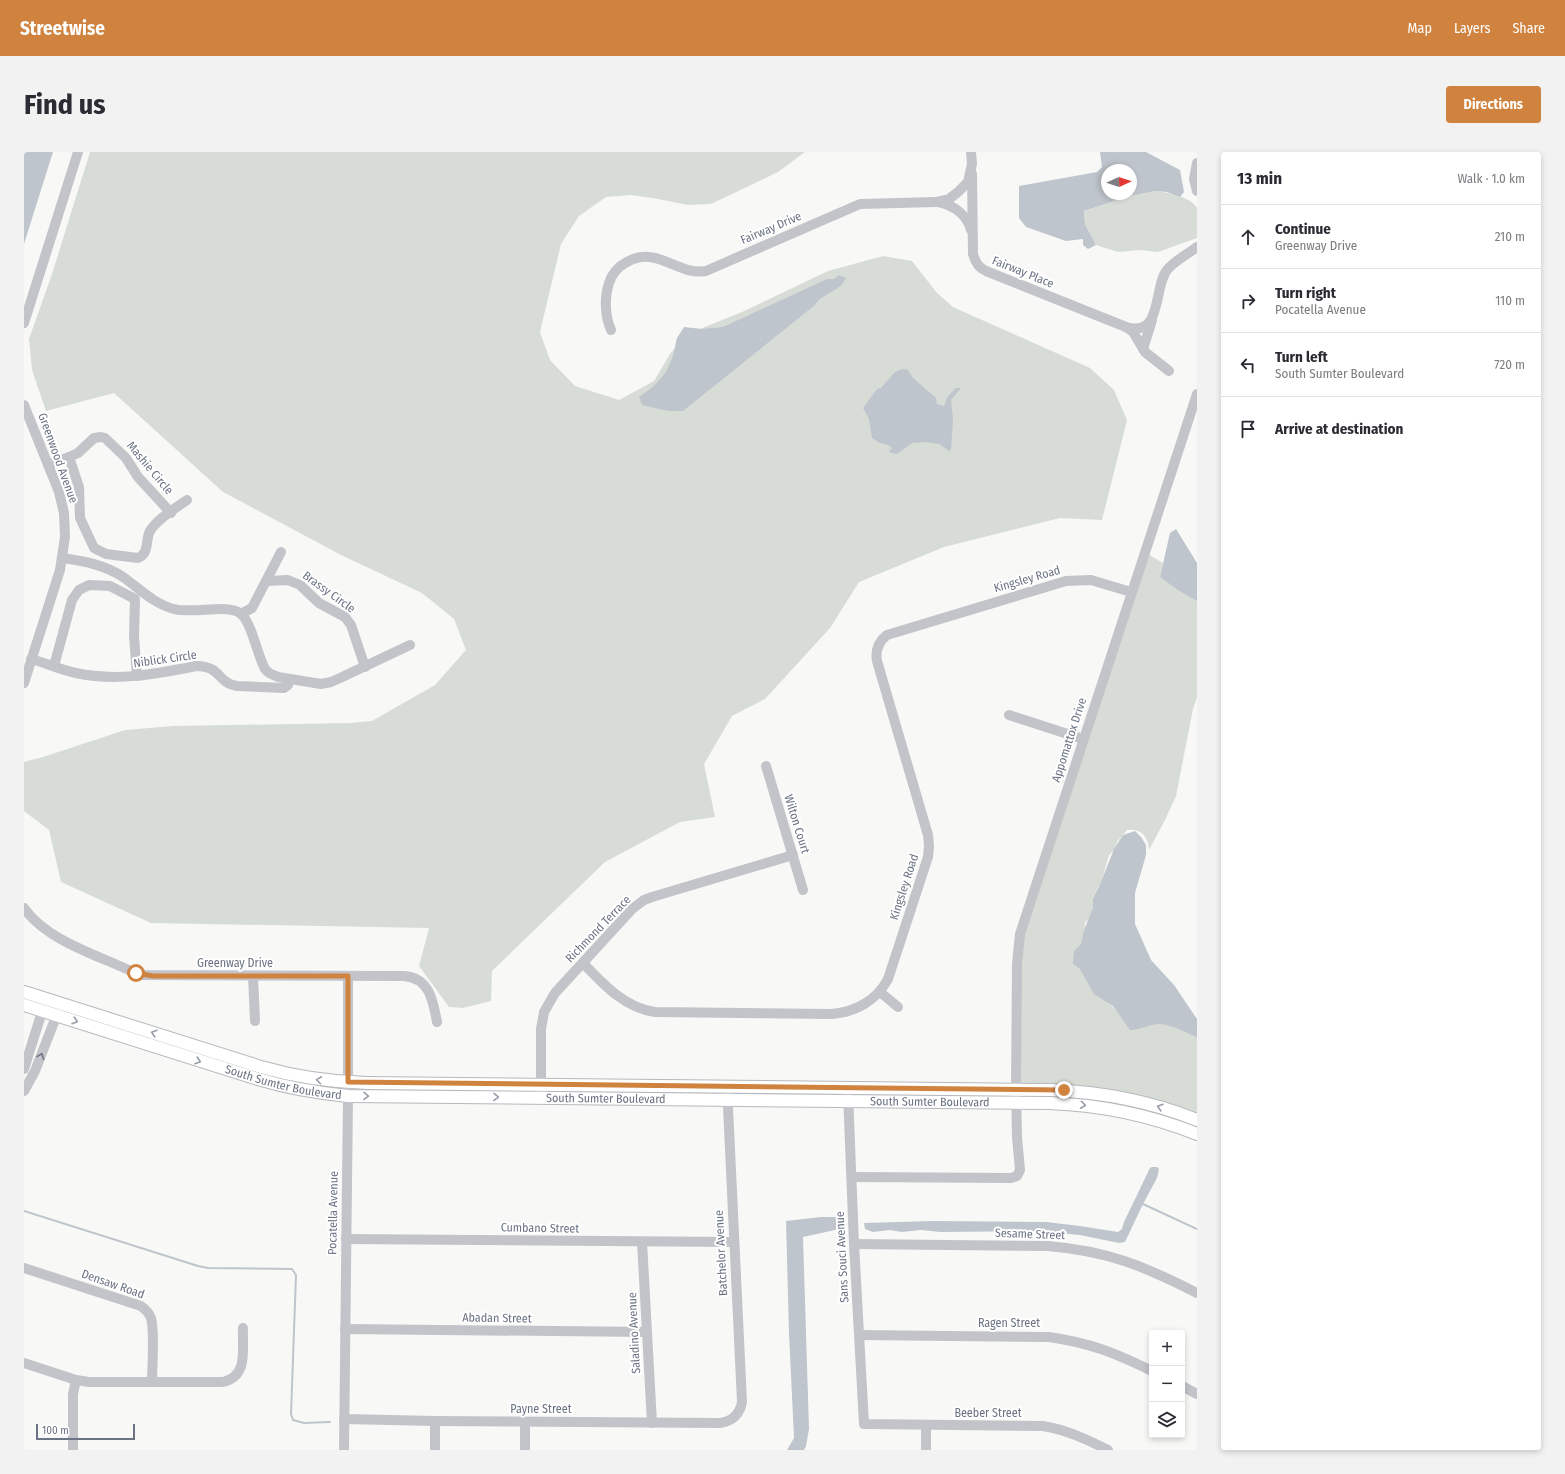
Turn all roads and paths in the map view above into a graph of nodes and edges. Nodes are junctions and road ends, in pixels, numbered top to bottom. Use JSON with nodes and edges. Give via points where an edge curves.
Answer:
{"nodes":[{"id":1,"x":78,"y":152,"type":"edge"},
{"id":2,"x":972,"y":152,"type":"edge"},
{"id":3,"x":1197,"y":163,"type":"edge"},
{"id":4,"x":972,"y":164,"type":"junction"},
{"id":5,"x":1197,"y":191,"type":"edge"},
{"id":6,"x":936,"y":202,"type":"junction"},
{"id":7,"x":973,"y":238,"type":"junction"},
{"id":8,"x":1197,"y":247,"type":"edge"},
{"id":9,"x":1153,"y":317,"type":"junction"},
{"id":10,"x":24,"y":323,"type":"edge"},
{"id":11,"x":1126,"y":327,"type":"junction"},
{"id":12,"x":611,"y":330,"type":"dead end"},
{"id":13,"x":1143,"y":349,"type":"junction"},
{"id":14,"x":1169,"y":371,"type":"dead end"},
{"id":15,"x":1197,"y":394,"type":"edge"},
{"id":16,"x":24,"y":405,"type":"edge"},
{"id":17,"x":69,"y":458,"type":"junction"},
{"id":18,"x":48,"y":465,"type":"junction"},
{"id":19,"x":187,"y":500,"type":"dead end"},
{"id":20,"x":171,"y":513,"type":"junction"},
{"id":21,"x":281,"y":552,"type":"dead end"},
{"id":22,"x":114,"y":556,"type":"junction"},
{"id":23,"x":62,"y":558,"type":"junction"},
{"id":24,"x":109,"y":569,"type":"junction"},
{"id":25,"x":122,"y":576,"type":"junction"},
{"id":26,"x":267,"y":581,"type":"junction"},
{"id":27,"x":117,"y":590,"type":"junction"},
{"id":28,"x":1132,"y":592,"type":"junction"},
{"id":29,"x":241,"y":614,"type":"junction"},
{"id":30,"x":410,"y":645,"type":"dead end"},
{"id":31,"x":31,"y":660,"type":"junction"},
{"id":32,"x":54,"y":666,"type":"junction"},
{"id":33,"x":365,"y":667,"type":"junction"},
{"id":34,"x":138,"y":676,"type":"junction"},
{"id":35,"x":290,"y":679,"type":"junction"},
{"id":36,"x":24,"y":683,"type":"edge"},
{"id":37,"x":1009,"y":715,"type":"dead end"},
{"id":38,"x":1083,"y":739,"type":"junction"},
{"id":39,"x":766,"y":766,"type":"dead end"},
{"id":40,"x":793,"y":855,"type":"junction"},
{"id":41,"x":803,"y":890,"type":"dead end"},
{"id":42,"x":24,"y":908,"type":"edge"},
{"id":43,"x":583,"y":963,"type":"junction"},
{"id":44,"x":253,"y":976,"type":"junction"},
{"id":45,"x":348,"y":976,"type":"junction"},
{"id":46,"x":24,"y":992,"type":"edge"},
{"id":47,"x":880,"y":992,"type":"junction"},
{"id":48,"x":46,"y":999,"type":"junction"},
{"id":49,"x":61,"y":1004,"type":"junction"},
{"id":50,"x":24,"y":1005,"type":"edge"},
{"id":51,"x":898,"y":1007,"type":"dead end"},
{"id":52,"x":42,"y":1011,"type":"junction"},
{"id":53,"x":57,"y":1016,"type":"junction"},
{"id":54,"x":255,"y":1021,"type":"dead end"},
{"id":55,"x":437,"y":1022,"type":"dead end"},
{"id":56,"x":24,"y":1069,"type":"edge"},
{"id":57,"x":348,"y":1082,"type":"junction"},
{"id":58,"x":541,"y":1085,"type":"junction"},
{"id":59,"x":727,"y":1086,"type":"junction"},
{"id":60,"x":848,"y":1087,"type":"junction"},
{"id":61,"x":1016,"y":1089,"type":"junction"},
{"id":62,"x":24,"y":1091,"type":"edge"},
{"id":63,"x":348,"y":1096,"type":"junction"},
{"id":64,"x":541,"y":1098,"type":"junction"},
{"id":65,"x":727,"y":1100,"type":"junction"},
{"id":66,"x":849,"y":1100,"type":"junction"},
{"id":67,"x":1017,"y":1102,"type":"junction"},
{"id":68,"x":1197,"y":1120,"type":"edge"},
{"id":69,"x":1197,"y":1134,"type":"edge"},
{"id":70,"x":852,"y":1177,"type":"junction"},
{"id":71,"x":346,"y":1239,"type":"junction"},
{"id":72,"x":642,"y":1242,"type":"junction"},
{"id":73,"x":734,"y":1242,"type":"junction"},
{"id":74,"x":854,"y":1244,"type":"junction"},
{"id":75,"x":24,"y":1268,"type":"edge"},
{"id":76,"x":1197,"y":1292,"type":"edge"},
{"id":77,"x":243,"y":1328,"type":"dead end"},
{"id":78,"x":345,"y":1329,"type":"junction"},
{"id":79,"x":647,"y":1332,"type":"junction"},
{"id":80,"x":859,"y":1335,"type":"junction"},
{"id":81,"x":24,"y":1363,"type":"edge"},
{"id":82,"x":1149,"y":1370,"type":"edge"},
{"id":83,"x":76,"y":1380,"type":"junction"},
{"id":84,"x":152,"y":1382,"type":"junction"},
{"id":85,"x":1185,"y":1388,"type":"edge"},
{"id":86,"x":1197,"y":1394,"type":"edge"},
{"id":87,"x":736,"y":1416,"type":"joint"},
{"id":88,"x":344,"y":1419,"type":"junction"},
{"id":89,"x":435,"y":1421,"type":"junction"},
{"id":90,"x":525,"y":1422,"type":"junction"},
{"id":91,"x":652,"y":1423,"type":"junction"},
{"id":92,"x":864,"y":1424,"type":"joint"},
{"id":93,"x":926,"y":1426,"type":"junction"},
{"id":94,"x":73,"y":1450,"type":"edge"},
{"id":95,"x":344,"y":1450,"type":"edge"},
{"id":96,"x":434,"y":1450,"type":"edge"},
{"id":97,"x":525,"y":1450,"type":"edge"},
{"id":98,"x":926,"y":1450,"type":"edge"},
{"id":99,"x":1108,"y":1450,"type":"edge"}],
"edges":[{"from":1,"to":10,"type":"street"},
{"from":2,"to":4,"type":"street","name":"Fairway Drive"},
{"from":3,"to":5,"type":"street","via":[[1194,179]]},
{"from":4,"to":6,"type":"street","name":"Fairway Drive","via":[[970,176],[963,188],[952,197]]},
{"from":4,"to":7,"type":"street","name":"Fairway Place"},
{"from":6,"to":7,"type":"street","via":[[950,205],[964,216],[970,224]]},
{"from":6,"to":12,"type":"street","name":"Fairway Drive","via":[[860,204],[701,272],[686,270],[651,257],[633,259],[618,268],[609,284],[606,309]]},
{"from":7,"to":11,"type":"street","name":"Fairway Place","via":[[974,259],[982,269]]},
{"from":8,"to":9,"type":"street","via":[[1167,270]]},
{"from":9,"to":11,"type":"street","name":"Fairway Place","via":[[1142,327]]},
{"from":9,"to":13,"type":"street"},
{"from":11,"to":13,"type":"street","via":[[1133,332]]},
{"from":13,"to":14,"type":"street"},
{"from":15,"to":28,"type":"street","name":"Appomattox Drive"},
{"from":16,"to":18,"type":"street","name":"Greenwood Avenue"},
{"from":17,"to":18,"type":"street","name":"Mashie Circle"},
{"from":17,"to":20,"type":"street","name":"Mashie Circle","via":[[94,438],[105,438],[126,458],[138,477]]},
{"from":17,"to":22,"type":"street","name":"Mashie Circle","via":[[79,487],[79,513],[82,522],[94,548]]},
{"from":18,"to":23,"type":"street","name":"Greenwood Avenue","via":[[64,513],[65,537]]},
{"from":19,"to":20,"type":"street","name":"Mashie Circle"},
{"from":20,"to":22,"type":"street","name":"Mashie Circle","via":[[151,529],[146,551],[142,556]]},
{"from":21,"to":26,"type":"street"},
{"from":22,"to":24,"type":"street"},
{"from":23,"to":24,"type":"street"},
{"from":23,"to":31,"type":"street","name":"Greenwood Avenue"},
{"from":24,"to":25,"type":"street"},
{"from":25,"to":27,"type":"street"},
{"from":25,"to":29,"type":"street","via":[[167,607],[190,611],[230,609]]},
{"from":26,"to":29,"type":"street","via":[[252,608]]},
{"from":26,"to":33,"type":"street","name":"Brassy Circle","via":[[288,580],[300,585],[319,603],[345,617],[351,625]]},
{"from":27,"to":32,"type":"street","via":[[110,586],[89,585],[79,590],[72,600]]},
{"from":27,"to":34,"type":"street","via":[[135,599],[134,636]]},
{"from":28,"to":38,"type":"street","name":"Appomattox Drive"},
{"from":28,"to":47,"type":"street","name":"Kingsley Road","via":[[1091,580],[1066,581],[887,635],[879,643],[877,661],[928,835],[929,846],[928,857],[891,972]]},
{"from":29,"to":35,"type":"street","via":[[247,622],[265,669],[275,676]]},
{"from":30,"to":33,"type":"street"},
{"from":31,"to":32,"type":"street","name":"Niblick Circle"},
{"from":31,"to":36,"type":"street","name":"Greenwood Avenue"},
{"from":32,"to":34,"type":"street","name":"Niblick Circle","via":[[75,673],[106,677]]},
{"from":33,"to":35,"type":"street","via":[[330,682],[316,684]]},
{"from":34,"to":35,"type":"street","name":"Niblick Circle","via":[[202,666],[215,671],[232,686],[284,688]]},
{"from":37,"to":38,"type":"street"},
{"from":38,"to":61,"type":"street","name":"Appomattox Drive","via":[[1020,934],[1017,964]]},
{"from":39,"to":40,"type":"street","name":"Wilton Court"},
{"from":40,"to":41,"type":"street","name":"Wilton Court"},
{"from":40,"to":43,"type":"street","name":"Richmond Terrace","via":[[644,900],[632,909]]},
{"from":42,"to":44,"type":"street","name":"Greenway Drive","via":[[60,939],[136,973],[153,976]]},
{"from":43,"to":47,"type":"street","name":"Kingsley Road","via":[[624,1001],[639,1009],[655,1012],[839,1013],[858,1008]]},
{"from":43,"to":58,"type":"street","name":"Richmond Terrace","via":[[555,993],[544,1012],[541,1029]]},
{"from":44,"to":45,"type":"street","name":"Greenway Drive"},
{"from":44,"to":54,"type":"street"},
{"from":45,"to":55,"type":"street","name":"Greenway Drive","via":[[415,978],[431,994]]},
{"from":45,"to":57,"type":"street","name":"Pocatella Avenue"},
{"from":46,"to":48,"type":"main road","name":"South Sumter Boulevard"},
{"from":47,"to":51,"type":"street"},
{"from":48,"to":49,"type":"main road","name":"South Sumter Boulevard"},
{"from":48,"to":52,"type":"street"},
{"from":49,"to":53,"type":"street"},
{"from":57,"to":49,"type":"main road","name":"South Sumter Boulevard","one_way":true,"via":[[305,1078],[268,1069]]},
{"from":50,"to":52,"type":"main road","name":"South Sumter Boulevard"},
{"from":52,"to":53,"type":"main road","name":"South Sumter Boulevard"},
{"from":52,"to":56,"type":"street"},
{"from":62,"to":53,"type":"street","one_way":true,"via":[[35,1071]]},
{"from":53,"to":63,"type":"main road","name":"South Sumter Boulevard","one_way":true,"via":[[281,1086]]},
{"from":57,"to":58,"type":"main road","name":"South Sumter Boulevard"},
{"from":57,"to":63,"type":"street","name":"Pocatella Avenue"},
{"from":58,"to":59,"type":"main road","name":"South Sumter Boulevard"},
{"from":58,"to":64,"type":"street","name":"Richmond Terrace"},
{"from":59,"to":60,"type":"main road","name":"South Sumter Boulevard"},
{"from":59,"to":65,"type":"street","name":"Batchelor Avenue"},
{"from":60,"to":61,"type":"main road","name":"South Sumter Boulevard"},
{"from":60,"to":66,"type":"street","name":"Sans Souci Avenue"},
{"from":61,"to":67,"type":"street","name":"Appomattox Drive"},
{"from":68,"to":61,"type":"main road","name":"South Sumter Boulevard","one_way":true,"via":[[1147,1103],[1107,1095],[1064,1090]]},
{"from":63,"to":64,"type":"main road","name":"South Sumter Boulevard","one_way":true},
{"from":63,"to":71,"type":"street","name":"Pocatella Avenue"},
{"from":64,"to":65,"type":"main road","name":"South Sumter Boulevard"},
{"from":65,"to":66,"type":"main road","name":"South Sumter Boulevard"},
{"from":65,"to":73,"type":"street","name":"Batchelor Avenue"},
{"from":66,"to":67,"type":"main road","name":"South Sumter Boulevard"},
{"from":66,"to":70,"type":"street","name":"Sans Souci Avenue"},
{"from":67,"to":69,"type":"main road","name":"South Sumter Boulevard","one_way":true,"via":[[1112,1109],[1154,1119]]},
{"from":67,"to":70,"type":"street","name":"Appomattox Drive","via":[[1020,1170],[1015,1178]]},
{"from":70,"to":74,"type":"street","name":"Sans Souci Avenue"},
{"from":71,"to":72,"type":"street","name":"Cumbano Street"},
{"from":71,"to":78,"type":"street","name":"Pocatella Avenue"},
{"from":72,"to":73,"type":"street","name":"Cumbano Street"},
{"from":72,"to":79,"type":"street","name":"Saladino Avenue"},
{"from":73,"to":87,"type":"street","name":"Batchelor Avenue","via":[[742,1402]]},
{"from":74,"to":76,"type":"street","name":"Sesame Street","via":[[1070,1248],[1128,1261]]},
{"from":74,"to":80,"type":"street","name":"Sans Souci Avenue"},
{"from":75,"to":84,"type":"street","name":"Densaw Road","via":[[141,1306],[149,1314],[152,1324]]},
{"from":77,"to":84,"type":"street","via":[[242,1364],[240,1372],[235,1377],[223,1382]]},
{"from":78,"to":79,"type":"street","name":"Abadan Street"},
{"from":78,"to":88,"type":"street","name":"Pocatella Avenue"},
{"from":79,"to":91,"type":"street","name":"Saladino Avenue"},
{"from":80,"to":82,"type":"street","name":"Ragen Street","via":[[1050,1336],[1111,1351]]},
{"from":80,"to":92,"type":"street","name":"Sans Souci Avenue"},
{"from":81,"to":83,"type":"street"},
{"from":83,"to":84,"type":"street"},
{"from":83,"to":94,"type":"street","via":[[73,1394]]},
{"from":85,"to":86,"type":"street"},
{"from":87,"to":91,"type":"street","name":"Payne Street","via":[[720,1423]]},
{"from":88,"to":89,"type":"street","name":"Payne Street"},
{"from":88,"to":95,"type":"street","name":"Pocatella Avenue"},
{"from":89,"to":90,"type":"street","name":"Payne Street"},
{"from":89,"to":96,"type":"street"},
{"from":90,"to":91,"type":"street","name":"Payne Street"},
{"from":90,"to":97,"type":"street"},
{"from":92,"to":93,"type":"street","name":"Beeber Street"},
{"from":93,"to":98,"type":"street"},
{"from":93,"to":99,"type":"street","name":"Beeber Street","via":[[1048,1427],[1068,1431]]}]}
